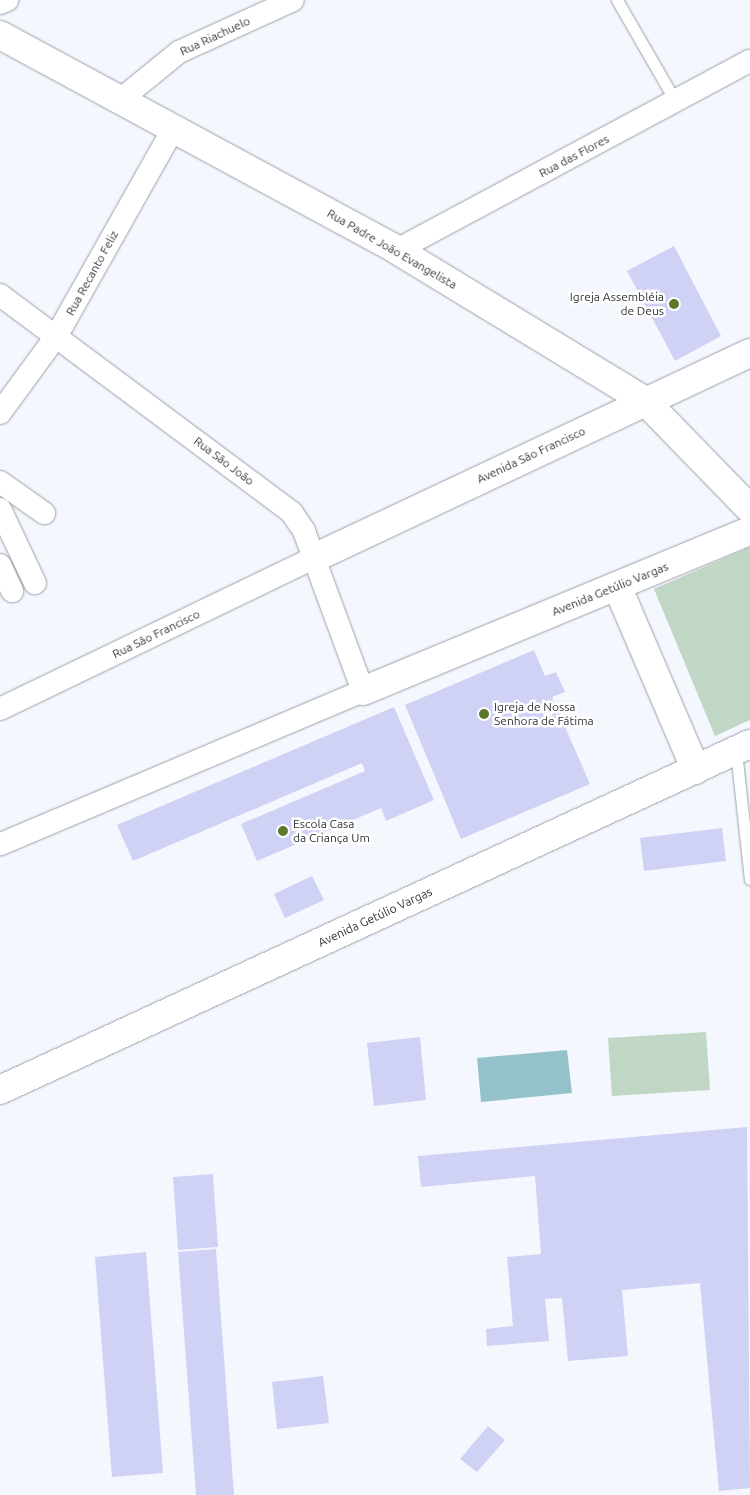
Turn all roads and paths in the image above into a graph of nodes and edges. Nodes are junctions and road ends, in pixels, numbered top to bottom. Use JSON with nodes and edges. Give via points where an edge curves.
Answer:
{"nodes":[{"id":1,"x":6,"y":0,"type":"edge"},
{"id":2,"x":293,"y":0,"type":"edge"},
{"id":3,"x":617,"y":0,"type":"edge"},
{"id":4,"x":0,"y":3,"type":"edge"},
{"id":5,"x":0,"y":35,"type":"edge"},
{"id":6,"x":748,"y":69,"type":"edge"},
{"id":7,"x":120,"y":100,"type":"junction"},
{"id":8,"x":676,"y":102,"type":"junction"},
{"id":9,"x":174,"y":128,"type":"junction"},
{"id":10,"x":396,"y":250,"type":"junction"},
{"id":11,"x":0,"y":295,"type":"edge"},
{"id":12,"x":57,"y":335,"type":"junction"},
{"id":13,"x":750,"y":353,"type":"edge"},
{"id":14,"x":645,"y":401,"type":"junction"},
{"id":15,"x":0,"y":413,"type":"edge"},
{"id":16,"x":0,"y":482,"type":"edge"},
{"id":17,"x":0,"y":508,"type":"edge"},
{"id":18,"x":750,"y":509,"type":"edge"},
{"id":19,"x":44,"y":513,"type":"dead end"},
{"id":20,"x":750,"y":531,"type":"edge"},
{"id":21,"x":312,"y":559,"type":"junction"},
{"id":22,"x":0,"y":565,"type":"edge"},
{"id":23,"x":35,"y":583,"type":"dead end"},
{"id":24,"x":617,"y":586,"type":"junction"},
{"id":25,"x":12,"y":591,"type":"dead end"},
{"id":26,"x":363,"y":691,"type":"junction"},
{"id":27,"x":0,"y":709,"type":"edge"},
{"id":28,"x":743,"y":748,"type":"edge"},
{"id":29,"x":696,"y":770,"type":"junction"},
{"id":30,"x":0,"y":844,"type":"edge"},
{"id":31,"x":750,"y":879,"type":"edge"},
{"id":32,"x":0,"y":1090,"type":"edge"}],
"edges":[{"from":1,"to":4,"type":"street"},
{"from":2,"to":7,"type":"street","name":"Rua Riachuelo","via":[[179,52]]},
{"from":3,"to":8,"type":"lane"},
{"from":5,"to":7,"type":"street","name":"Rua Padre João Evangelista"},
{"from":6,"to":8,"type":"street","name":"Rua das Flores"},
{"from":7,"to":9,"type":"street","name":"Rua Padre João Evangelista"},
{"from":8,"to":10,"type":"street","name":"Rua das Flores"},
{"from":9,"to":10,"type":"street","name":"Rua Padre João Evangelista"},
{"from":9,"to":12,"type":"street","name":"Rua Recanto Feliz"},
{"from":10,"to":14,"type":"street","name":"Rua Padre João Evangelista"},
{"from":11,"to":12,"type":"street","name":"Rua São João"},
{"from":12,"to":15,"type":"street","name":"Rua Recanto Feliz"},
{"from":12,"to":21,"type":"street","name":"Rua São João","via":[[292,512],[304,531]]},
{"from":13,"to":14,"type":"street","name":"Avenida São Francisco"},
{"from":14,"to":18,"type":"street","name":"Rua Padre João Evangelista"},
{"from":14,"to":21,"type":"street","name":"Avenida São Francisco"},
{"from":16,"to":19,"type":"street"},
{"from":17,"to":23,"type":"street"},
{"from":20,"to":24,"type":"street","name":"Avenida Getúlio Vargas"},
{"from":21,"to":26,"type":"street","name":"Rua São João"},
{"from":21,"to":27,"type":"street","name":"Rua São Francisco"},
{"from":22,"to":25,"type":"street"},
{"from":24,"to":26,"type":"street","name":"Avenida Getúlio Vargas"},
{"from":24,"to":29,"type":"street"},
{"from":26,"to":30,"type":"street","name":"Avenida Getúlio Vargas"},
{"from":28,"to":29,"type":"street","name":"Avenida Getúlio Vargas"},
{"from":28,"to":31,"type":"lane"},
{"from":29,"to":32,"type":"street","name":"Avenida Getúlio Vargas"}]}
